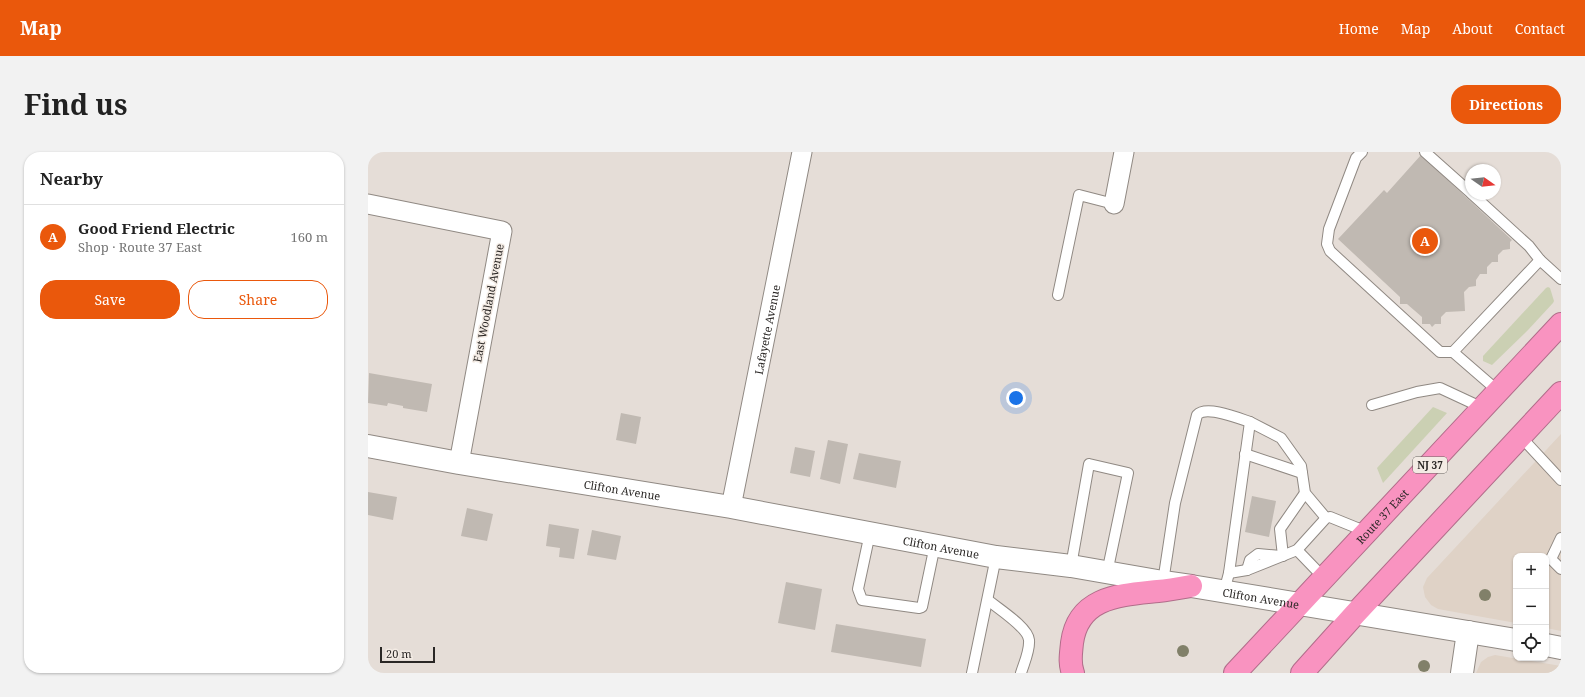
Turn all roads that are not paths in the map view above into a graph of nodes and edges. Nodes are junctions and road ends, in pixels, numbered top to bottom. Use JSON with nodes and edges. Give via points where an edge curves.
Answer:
{"nodes":[{"id":1,"x":802,"y":152,"type":"edge"},
{"id":2,"x":1124,"y":152,"type":"edge"},
{"id":3,"x":1362,"y":152,"type":"edge"},
{"id":4,"x":1425,"y":152,"type":"edge"},
{"id":5,"x":1465,"y":189,"type":"edge"},
{"id":6,"x":1478,"y":200,"type":"edge"},
{"id":7,"x":368,"y":204,"type":"edge"},
{"id":8,"x":1114,"y":204,"type":"joint"},
{"id":9,"x":1540,"y":260,"type":"junction"},
{"id":10,"x":1561,"y":279,"type":"edge"},
{"id":11,"x":1058,"y":294,"type":"dead end"},
{"id":12,"x":1561,"y":324,"type":"edge"},
{"id":13,"x":1453,"y":352,"type":"junction"},
{"id":14,"x":1498,"y":391,"type":"junction"},
{"id":15,"x":1561,"y":393,"type":"edge"},
{"id":16,"x":1372,"y":405,"type":"dead end"},
{"id":17,"x":1483,"y":408,"type":"junction"},
{"id":18,"x":1250,"y":422,"type":"junction"},
{"id":19,"x":1521,"y":437,"type":"junction"},
{"id":20,"x":368,"y":446,"type":"edge"},
{"id":21,"x":1245,"y":454,"type":"junction"},
{"id":22,"x":459,"y":463,"type":"junction"},
{"id":23,"x":1302,"y":473,"type":"junction"},
{"id":24,"x":1561,"y":480,"type":"edge"},
{"id":25,"x":1305,"y":493,"type":"junction"},
{"id":26,"x":731,"y":507,"type":"junction"},
{"id":27,"x":1326,"y":518,"type":"junction"},
{"id":28,"x":1367,"y":532,"type":"junction"},
{"id":29,"x":870,"y":533,"type":"junction"},
{"id":30,"x":1561,"y":538,"type":"edge"},
{"id":31,"x":935,"y":545,"type":"junction"},
{"id":32,"x":1297,"y":550,"type":"junction"},
{"id":33,"x":1283,"y":556,"type":"junction"},
{"id":34,"x":996,"y":557,"type":"junction"},
{"id":35,"x":1071,"y":566,"type":"junction"},
{"id":36,"x":1561,"y":569,"type":"edge"},
{"id":37,"x":1107,"y":573,"type":"junction"},
{"id":38,"x":1324,"y":578,"type":"junction"},
{"id":39,"x":1163,"y":582,"type":"junction"},
{"id":40,"x":1227,"y":582,"type":"junction"},
{"id":41,"x":1191,"y":586,"type":"junction"},
{"id":42,"x":988,"y":600,"type":"junction"},
{"id":43,"x":1298,"y":605,"type":"junction"},
{"id":44,"x":1355,"y":614,"type":"junction"},
{"id":45,"x":1468,"y":632,"type":"junction"},
{"id":46,"x":1513,"y":640,"type":"edge"},
{"id":47,"x":1549,"y":646,"type":"edge"},
{"id":48,"x":1561,"y":648,"type":"edge"},
{"id":49,"x":972,"y":673,"type":"edge"},
{"id":50,"x":1022,"y":673,"type":"edge"},
{"id":51,"x":1073,"y":673,"type":"edge"},
{"id":52,"x":1235,"y":673,"type":"edge"},
{"id":53,"x":1302,"y":673,"type":"edge"},
{"id":54,"x":1462,"y":673,"type":"edge"}],
"edges":[{"from":1,"to":26,"type":"street","name":"Lafayette Avenue"},
{"from":2,"to":8,"type":"street"},
{"from":3,"to":13,"type":"lane","via":[[1356,158],[1328,230],[1327,244],[1330,251],[1440,352]]},
{"from":4,"to":5,"type":"lane"},
{"from":6,"to":9,"type":"lane","via":[[1529,246]]},
{"from":7,"to":22,"type":"street","name":"East Woodland Avenue","via":[[502,231]]},
{"from":8,"to":11,"type":"lane","via":[[1079,195]]},
{"from":9,"to":10,"type":"lane"},
{"from":9,"to":13,"type":"lane"},
{"from":12,"to":14,"type":"highway","name":"Route 37 East","number":"NJ 37"},
{"from":13,"to":14,"type":"lane"},
{"from":14,"to":17,"type":"highway","name":"Route 37 East","number":"NJ 37"},
{"from":15,"to":19,"type":"highway"},
{"from":16,"to":17,"type":"lane","via":[[1440,388]]},
{"from":17,"to":28,"type":"highway","name":"Route 37 East","number":"NJ 37"},
{"from":18,"to":21,"type":"lane"},
{"from":18,"to":23,"type":"lane","via":[[1281,438],[1301,466]]},
{"from":18,"to":39,"type":"lane","via":[[1204,411],[1197,415],[1175,503]]},
{"from":19,"to":24,"type":"lane"},
{"from":19,"to":44,"type":"highway"},
{"from":20,"to":22,"type":"street","name":"Clifton Avenue"},
{"from":21,"to":23,"type":"lane"},
{"from":21,"to":40,"type":"lane"},
{"from":22,"to":26,"type":"street","name":"Clifton Avenue"},
{"from":23,"to":25,"type":"lane"},
{"from":25,"to":27,"type":"lane"},
{"from":25,"to":33,"type":"lane","via":[[1280,529]]},
{"from":26,"to":29,"type":"street","name":"Clifton Avenue"},
{"from":27,"to":28,"type":"lane","via":[[1330,517]]},
{"from":27,"to":32,"type":"lane"},
{"from":28,"to":38,"type":"highway","name":"Route 37 East","number":"NJ 37"},
{"from":29,"to":31,"type":"street","name":"Clifton Avenue"},
{"from":29,"to":31,"type":"lane","via":[[858,589],[862,600],[922,607]]},
{"from":30,"to":36,"type":"lane","via":[[1551,560]]},
{"from":31,"to":34,"type":"street","name":"Clifton Avenue"},
{"from":32,"to":33,"type":"lane"},
{"from":32,"to":38,"type":"lane"},
{"from":33,"to":40,"type":"lane","via":[[1258,554],[1250,560],[1247,570]]},
{"from":34,"to":35,"type":"street","name":"Clifton Avenue"},
{"from":34,"to":42,"type":"lane"},
{"from":35,"to":37,"type":"street","name":"Clifton Avenue"},
{"from":35,"to":37,"type":"lane","via":[[1089,464],[1128,473]]},
{"from":37,"to":39,"type":"street","name":"Clifton Avenue"},
{"from":38,"to":43,"type":"highway","name":"Route 37 East","number":"NJ 37"},
{"from":39,"to":41,"type":"street","name":"Clifton Avenue"},
{"from":40,"to":41,"type":"street","name":"Clifton Avenue"},
{"from":40,"to":43,"type":"street","name":"Clifton Avenue"},
{"from":41,"to":51,"type":"highway","via":[[1115,596],[1095,604],[1079,620],[1073,635],[1070,664]]},
{"from":42,"to":49,"type":"lane"},
{"from":42,"to":50,"type":"lane","via":[[1025,630],[1029,639]]},
{"from":43,"to":44,"type":"street","name":"Clifton Avenue"},
{"from":43,"to":52,"type":"highway","name":"Route 37 East","number":"NJ 37"},
{"from":44,"to":45,"type":"street","name":"Clifton Avenue"},
{"from":44,"to":53,"type":"highway"},
{"from":45,"to":46,"type":"street","name":"Clifton Avenue"},
{"from":45,"to":54,"type":"street"},
{"from":47,"to":48,"type":"street"}]}
